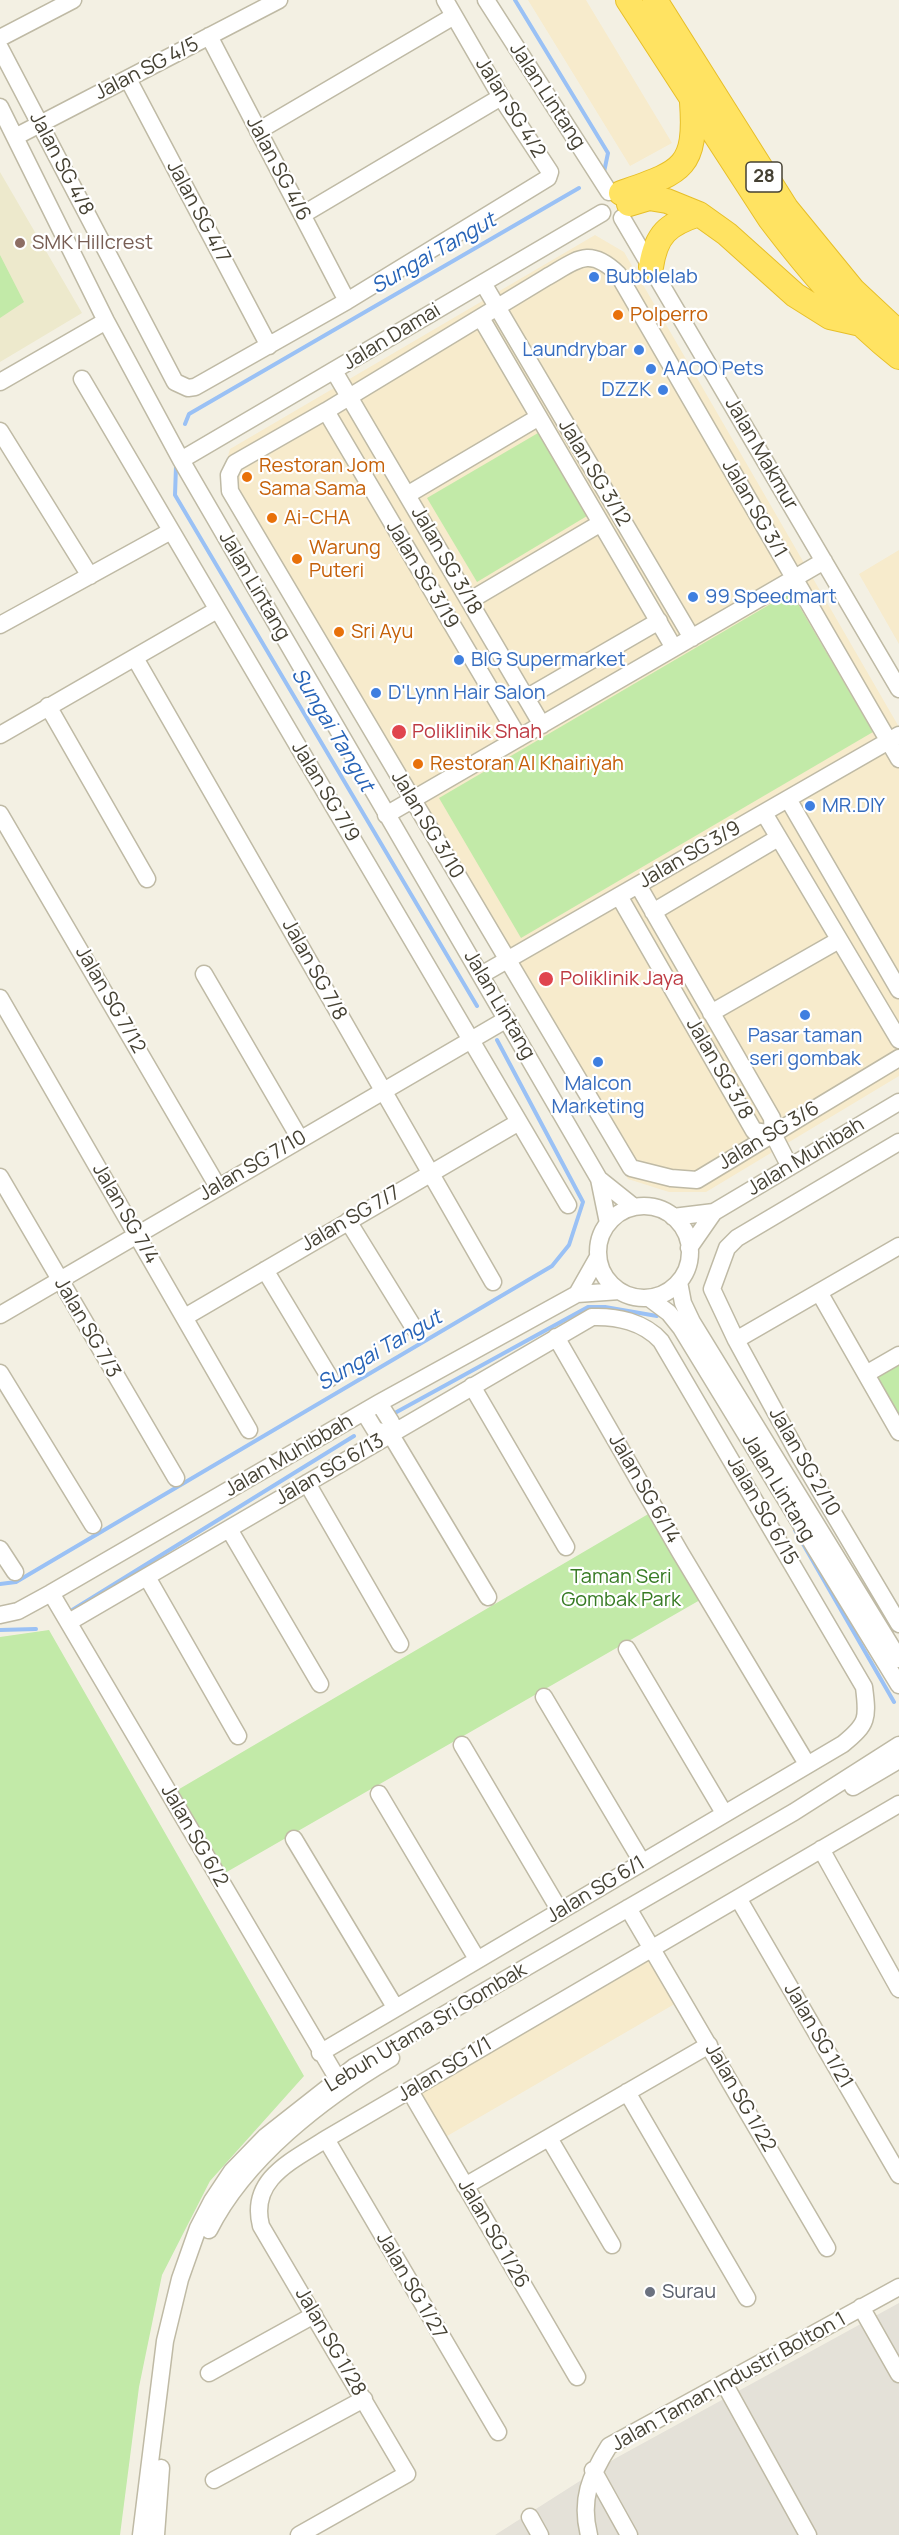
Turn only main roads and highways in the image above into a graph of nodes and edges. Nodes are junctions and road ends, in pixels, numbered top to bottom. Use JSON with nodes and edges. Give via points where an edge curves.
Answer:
{"nodes":[{"id":1,"x":628,"y":0,"type":"edge"},
{"id":2,"x":655,"y":0,"type":"edge"},
{"id":3,"x":692,"y":100,"type":"junction"},
{"id":4,"x":699,"y":214,"type":"junction"},
{"id":5,"x":651,"y":267,"type":"road end"},
{"id":6,"x":861,"y":324,"type":"junction"},
{"id":7,"x":899,"y":333,"type":"edge"},
{"id":8,"x":899,"y":357,"type":"edge"}],
"edges":[{"from":1,"to":3,"type":"highway","number":"28"},
{"from":2,"to":7,"type":"highway","number":"28","via":[[786,208],[853,290]]},
{"from":3,"to":4,"type":"highway","via":[[694,132],[690,154],[672,172],[620,202],[649,198]]},
{"from":3,"to":6,"type":"highway","number":"28","via":[[782,235]]},
{"from":4,"to":5,"type":"highway","via":[[673,224],[660,237]]},
{"from":4,"to":6,"type":"highway","via":[[795,296],[830,317]]},
{"from":6,"to":8,"type":"highway","number":"28"}]}
